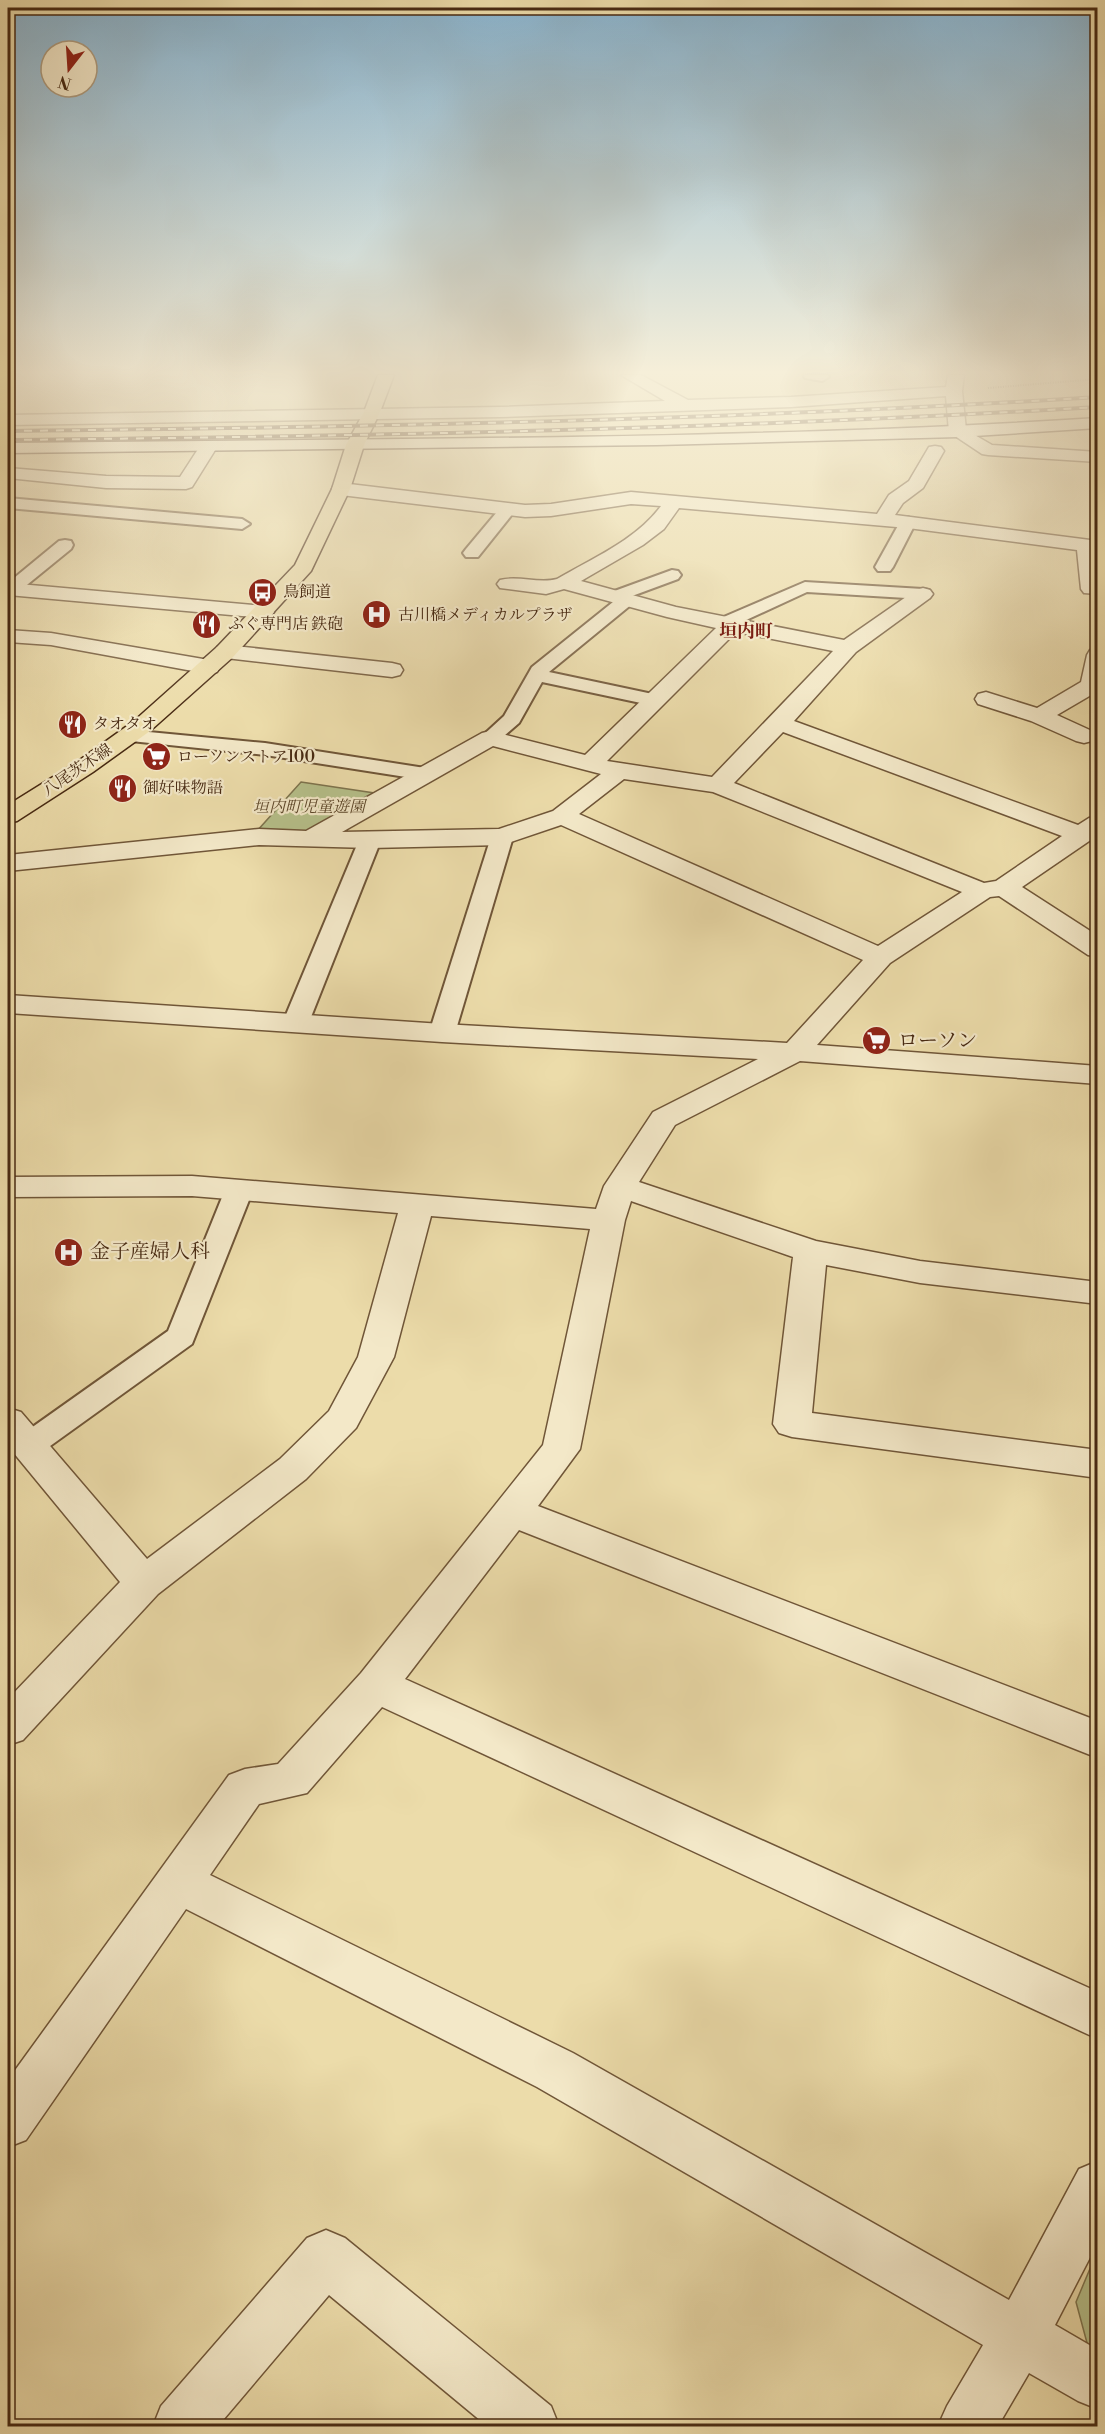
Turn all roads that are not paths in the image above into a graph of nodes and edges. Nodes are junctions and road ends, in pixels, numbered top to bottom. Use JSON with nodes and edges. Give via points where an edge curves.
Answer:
{"nodes":[{"id":1,"x":341,"y":489,"type":"joint"},
{"id":2,"x":910,"y":489,"type":"edge"},
{"id":3,"x":674,"y":501,"type":"junction"},
{"id":4,"x":8,"y":503,"type":"edge"},
{"id":5,"x":508,"y":508,"type":"junction"},
{"id":6,"x":882,"y":520,"type":"junction"},
{"id":7,"x":908,"y":522,"type":"junction"},
{"id":8,"x":242,"y":524,"type":"dead end"},
{"id":9,"x":65,"y":545,"type":"dead end"},
{"id":10,"x":1092,"y":546,"type":"edge"},
{"id":11,"x":472,"y":553,"type":"dead end"},
{"id":12,"x":884,"y":567,"type":"dead end"},
{"id":13,"x":672,"y":575,"type":"dead end"},
{"id":14,"x":564,"y":583,"type":"junction"},
{"id":15,"x":507,"y":584,"type":"dead end"},
{"id":16,"x":9,"y":589,"type":"edge"},
{"id":17,"x":1091,"y":589,"type":"dead end"},
{"id":18,"x":923,"y":594,"type":"joint"},
{"id":19,"x":621,"y":599,"type":"junction"},
{"id":20,"x":264,"y":612,"type":"junction"},
{"id":21,"x":729,"y":624,"type":"junction"},
{"id":22,"x":8,"y":636,"type":"edge"},
{"id":23,"x":848,"y":647,"type":"junction"},
{"id":24,"x":1098,"y":656,"type":"edge"},
{"id":25,"x":217,"y":659,"type":"junction"},
{"id":26,"x":392,"y":670,"type":"dead end"},
{"id":27,"x":536,"y":675,"type":"junction"},
{"id":28,"x":1095,"y":685,"type":"edge"},
{"id":29,"x":986,"y":699,"type":"dead end"},
{"id":30,"x":655,"y":700,"type":"junction"},
{"id":31,"x":1039,"y":716,"type":"junction"},
{"id":32,"x":779,"y":723,"type":"junction"},
{"id":33,"x":128,"y":736,"type":"junction"},
{"id":34,"x":1084,"y":736,"type":"dead end"},
{"id":35,"x":490,"y":738,"type":"junction"},
{"id":36,"x":589,"y":765,"type":"junction"},
{"id":37,"x":619,"y":771,"type":"junction"},
{"id":38,"x":425,"y":774,"type":"junction"},
{"id":39,"x":718,"y":786,"type":"junction"},
{"id":40,"x":8,"y":816,"type":"edge"},
{"id":41,"x":562,"y":816,"type":"junction"},
{"id":42,"x":1088,"y":828,"type":"edge"},
{"id":43,"x":502,"y":837,"type":"junction"},
{"id":44,"x":310,"y":839,"type":"junction"},
{"id":45,"x":370,"y":840,"type":"junction"},
{"id":46,"x":8,"y":862,"type":"edge"},
{"id":47,"x":993,"y":889,"type":"junction"},
{"id":48,"x":1098,"y":949,"type":"edge"},
{"id":49,"x":880,"y":957,"type":"junction"},
{"id":50,"x":8,"y":1004,"type":"edge"},
{"id":51,"x":296,"y":1022,"type":"junction"},
{"id":52,"x":442,"y":1033,"type":"junction"},
{"id":53,"x":795,"y":1052,"type":"junction"},
{"id":54,"x":1098,"y":1075,"type":"edge"},
{"id":55,"x":620,"y":1186,"type":"junction"},
{"id":56,"x":8,"y":1187,"type":"edge"},
{"id":57,"x":239,"y":1190,"type":"junction"},
{"id":58,"x":417,"y":1205,"type":"junction"},
{"id":59,"x":608,"y":1220,"type":"junction"},
{"id":60,"x":810,"y":1251,"type":"junction"},
{"id":61,"x":1098,"y":1293,"type":"edge"},
{"id":62,"x":18,"y":1433,"type":"edge"},
{"id":63,"x":1098,"y":1464,"type":"edge"},
{"id":64,"x":512,"y":1512,"type":"junction"},
{"id":65,"x":144,"y":1583,"type":"junction"},
{"id":66,"x":376,"y":1684,"type":"junction"},
{"id":67,"x":8,"y":1727,"type":"edge"},
{"id":68,"x":1098,"y":1740,"type":"edge"},
{"id":69,"x":178,"y":1882,"type":"junction"},
{"id":70,"x":1098,"y":2016,"type":"edge"},
{"id":71,"x":8,"y":2122,"type":"edge"},
{"id":72,"x":1098,"y":2187,"type":"edge"},
{"id":73,"x":1019,"y":2337,"type":"junction"},
{"id":74,"x":1098,"y":2381,"type":"edge"},
{"id":75,"x":181,"y":2427,"type":"edge"},
{"id":76,"x":531,"y":2427,"type":"edge"},
{"id":77,"x":968,"y":2427,"type":"edge"}],
"edges":[{"from":1,"to":5,"type":"street"},
{"from":1,"to":20,"type":"main road","name":"八尾茨木線","via":[[304,567]]},
{"from":2,"to":6,"type":"street","via":[[896,499]]},
{"from":3,"to":5,"type":"street","via":[[631,498],[551,510]]},
{"from":3,"to":6,"type":"street"},
{"from":3,"to":14,"type":"street","via":[[657,525],[636,541]]},
{"from":4,"to":8,"type":"lane"},
{"from":5,"to":11,"type":"lane"},
{"from":6,"to":7,"type":"street"},
{"from":7,"to":10,"type":"street"},
{"from":7,"to":12,"type":"lane"},
{"from":9,"to":16,"type":"lane"},
{"from":10,"to":17,"type":"street"},
{"from":13,"to":19,"type":"lane"},
{"from":14,"to":15,"type":"street","via":[[546,588]]},
{"from":14,"to":19,"type":"street"},
{"from":16,"to":20,"type":"street"},
{"from":18,"to":21,"type":"lane","via":[[805,587]]},
{"from":18,"to":23,"type":"street"},
{"from":19,"to":21,"type":"street"},
{"from":19,"to":27,"type":"lane"},
{"from":20,"to":25,"type":"main road","name":"八尾茨木線"},
{"from":21,"to":23,"type":"street"},
{"from":21,"to":30,"type":"street"},
{"from":22,"to":25,"type":"street"},
{"from":23,"to":32,"type":"street"},
{"from":24,"to":28,"type":"street"},
{"from":25,"to":26,"type":"street"},
{"from":25,"to":33,"type":"main road","name":"八尾茨木線"},
{"from":27,"to":30,"type":"lane"},
{"from":27,"to":35,"type":"lane","via":[[512,720]]},
{"from":28,"to":31,"type":"street"},
{"from":29,"to":31,"type":"street"},
{"from":30,"to":36,"type":"street"},
{"from":31,"to":34,"type":"street"},
{"from":32,"to":39,"type":"street"},
{"from":32,"to":42,"type":"street"},
{"from":33,"to":38,"type":"lane","via":[[265,750]]},
{"from":33,"to":40,"type":"main road","name":"八尾茨木線"},
{"from":35,"to":36,"type":"street"},
{"from":35,"to":38,"type":"street"},
{"from":36,"to":37,"type":"street"},
{"from":37,"to":39,"type":"street"},
{"from":37,"to":41,"type":"street"},
{"from":38,"to":44,"type":"street"},
{"from":39,"to":47,"type":"street"},
{"from":41,"to":43,"type":"street"},
{"from":41,"to":49,"type":"street"},
{"from":42,"to":47,"type":"street"},
{"from":43,"to":45,"type":"street"},
{"from":43,"to":52,"type":"lane"},
{"from":44,"to":45,"type":"street"},
{"from":44,"to":46,"type":"street","via":[[259,837]]},
{"from":45,"to":51,"type":"lane"},
{"from":47,"to":48,"type":"street"},
{"from":47,"to":49,"type":"street"},
{"from":49,"to":53,"type":"street"},
{"from":50,"to":51,"type":"street"},
{"from":51,"to":52,"type":"street"},
{"from":52,"to":53,"type":"street"},
{"from":53,"to":54,"type":"street"},
{"from":53,"to":55,"type":"street","via":[[664,1119]]},
{"from":55,"to":59,"type":"street"},
{"from":55,"to":60,"type":"street"},
{"from":56,"to":57,"type":"street","via":[[192,1186]]},
{"from":57,"to":58,"type":"street"},
{"from":57,"to":62,"type":"lane","via":[[181,1337]]},
{"from":58,"to":59,"type":"street"},
{"from":58,"to":65,"type":"street","via":[[376,1357],[343,1419],[293,1469]]},
{"from":59,"to":64,"type":"street","via":[[561,1449]]},
{"from":60,"to":61,"type":"street","via":[[920,1272]]},
{"from":60,"to":63,"type":"street","via":[[792,1424]]},
{"from":62,"to":65,"type":"street"},
{"from":64,"to":66,"type":"street"},
{"from":64,"to":68,"type":"street"},
{"from":65,"to":67,"type":"street"},
{"from":66,"to":69,"type":"street","via":[[291,1780],[245,1788]]},
{"from":66,"to":70,"type":"street"},
{"from":69,"to":71,"type":"street"},
{"from":69,"to":73,"type":"street","via":[[555,2070]]},
{"from":72,"to":73,"type":"street"},
{"from":73,"to":74,"type":"street"},
{"from":73,"to":77,"type":"street"},
{"from":75,"to":76,"type":"street","via":[[326,2257]]}]}
